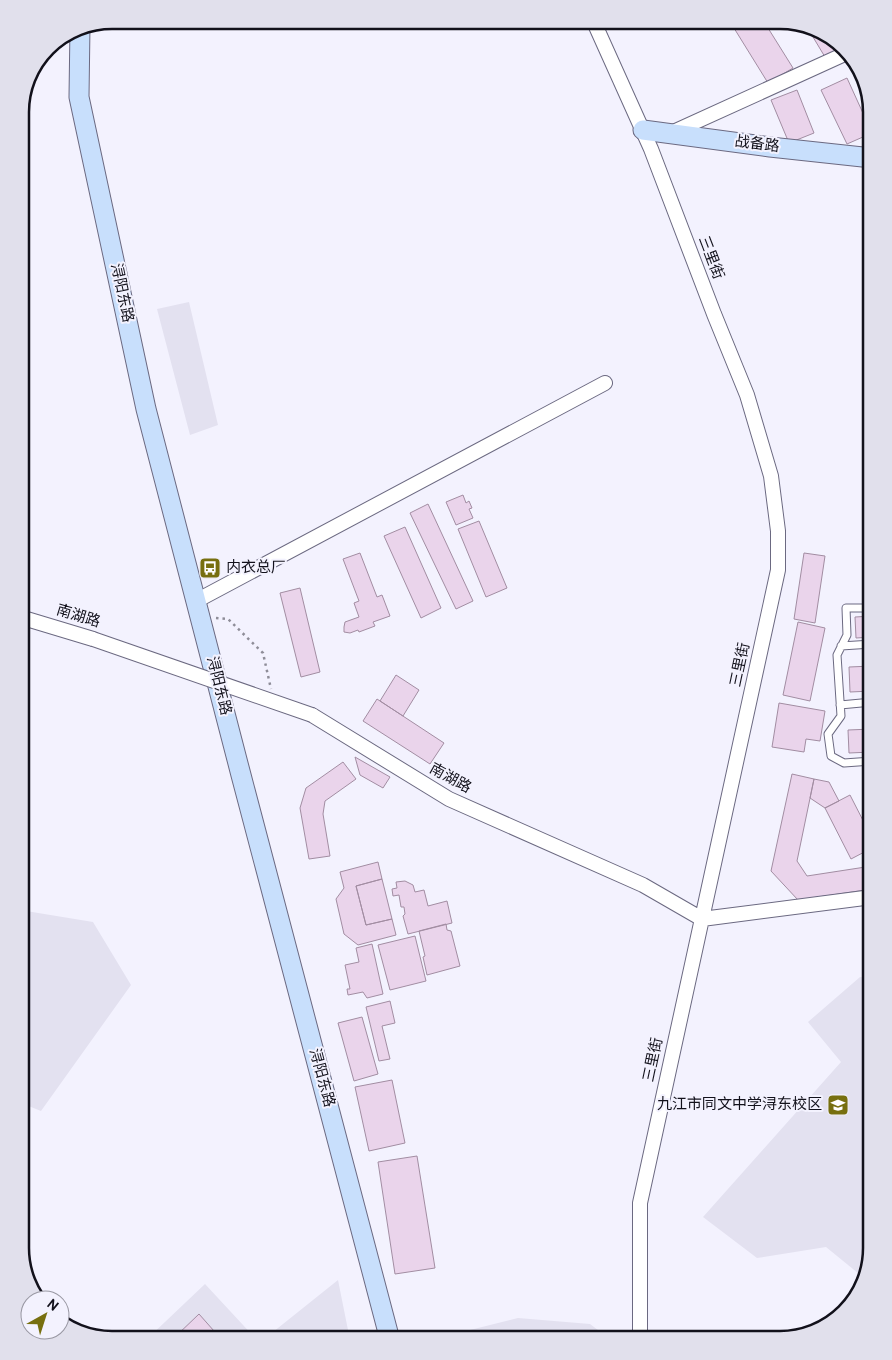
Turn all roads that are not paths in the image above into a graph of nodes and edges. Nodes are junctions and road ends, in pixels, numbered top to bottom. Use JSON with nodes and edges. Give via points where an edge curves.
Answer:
{"nodes":[{"id":1,"x":597,"y":29,"type":"edge"},
{"id":2,"x":80,"y":35,"type":"edge"},
{"id":3,"x":842,"y":56,"type":"edge"},
{"id":4,"x":643,"y":130,"type":"junction"},
{"id":5,"x":670,"y":134,"type":"junction"},
{"id":6,"x":863,"y":157,"type":"edge"},
{"id":7,"x":605,"y":383,"type":"dead end"},
{"id":8,"x":863,"y":608,"type":"edge"},
{"id":9,"x":198,"y":609,"type":"junction"},
{"id":10,"x":29,"y":620,"type":"edge"},
{"id":11,"x":863,"y":645,"type":"edge"},
{"id":12,"x":841,"y":646,"type":"junction"},
{"id":13,"x":863,"y":703,"type":"edge"},
{"id":14,"x":840,"y":705,"type":"junction"},
{"id":15,"x":863,"y":762,"type":"edge"},
{"id":16,"x":863,"y":898,"type":"edge"},
{"id":17,"x":702,"y":919,"type":"junction"},
{"id":18,"x":388,"y":1331,"type":"edge"},
{"id":19,"x":640,"y":1331,"type":"edge"}],
"edges":[{"from":1,"to":4,"type":"street","name":"三里街"},
{"from":2,"to":9,"type":"main road","name":"浔阳东路","via":[[80,98],[146,409]]},
{"from":3,"to":5,"type":"street"},
{"from":4,"to":5,"type":"main road","name":"战备路"},
{"from":4,"to":17,"type":"street","name":"三里街","via":[[747,395],[771,476],[778,531],[778,570]]},
{"from":5,"to":6,"type":"main road","name":"战备路"},
{"from":7,"to":9,"type":"street"},
{"from":8,"to":12,"type":"lane","via":[[846,608],[847,635]]},
{"from":9,"to":18,"type":"main road","name":"浔阳东路"},
{"from":10,"to":17,"type":"street","name":"南湖路","bridge":true,"via":[[312,714],[449,799],[643,885]]},
{"from":11,"to":12,"type":"lane"},
{"from":12,"to":14,"type":"lane","via":[[837,655]]},
{"from":13,"to":14,"type":"lane"},
{"from":14,"to":15,"type":"lane","via":[[841,716],[828,734],[831,756],[844,763]]},
{"from":16,"to":17,"type":"street"},
{"from":17,"to":19,"type":"street","name":"三里街","via":[[640,1203]]}]}
